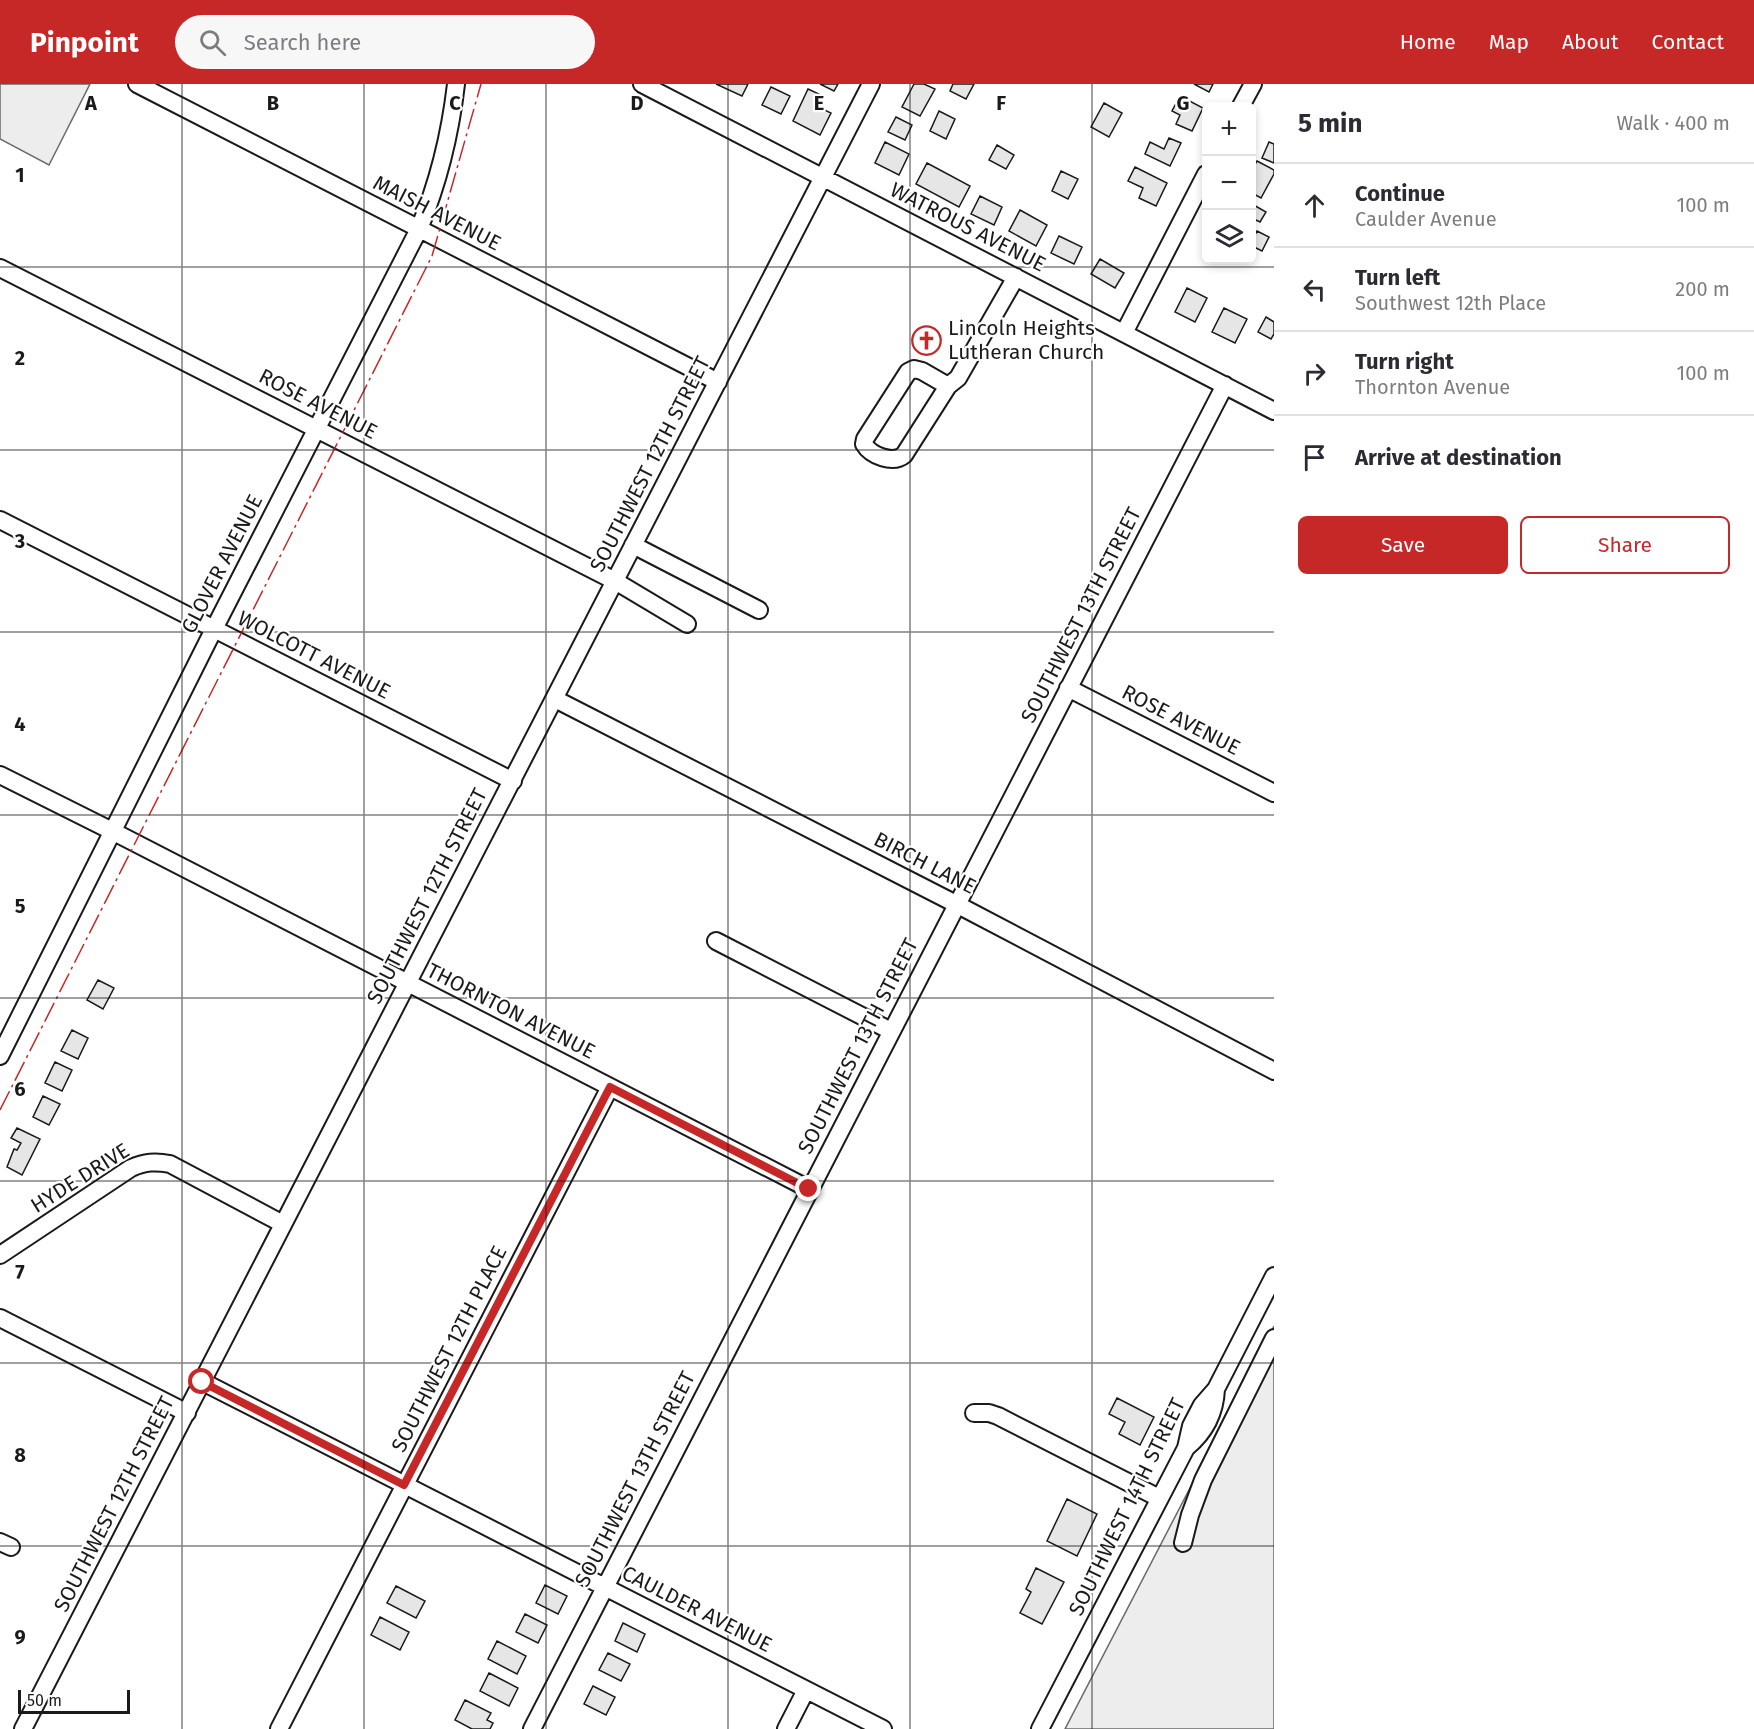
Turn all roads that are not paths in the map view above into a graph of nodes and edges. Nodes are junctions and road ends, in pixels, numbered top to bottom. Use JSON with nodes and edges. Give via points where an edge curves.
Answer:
{"nodes":[{"id":1,"x":137,"y":84,"type":"edge"},
{"id":2,"x":456,"y":84,"type":"edge"},
{"id":3,"x":642,"y":84,"type":"edge"},
{"id":4,"x":871,"y":84,"type":"edge"},
{"id":5,"x":1253,"y":84,"type":"edge"},
{"id":6,"x":1243,"y":102,"type":"edge"},
{"id":7,"x":823,"y":177,"type":"junction"},
{"id":8,"x":1202,"y":182,"type":"edge"},
{"id":9,"x":419,"y":229,"type":"junction"},
{"id":10,"x":0,"y":268,"type":"edge"},
{"id":11,"x":1016,"y":277,"type":"junction"},
{"id":12,"x":1124,"y":333,"type":"junction"},
{"id":13,"x":718,"y":382,"type":"junction"},
{"id":14,"x":1225,"y":385,"type":"junction"},
{"id":15,"x":948,"y":386,"type":"junction"},
{"id":16,"x":1274,"y":411,"type":"edge"},
{"id":17,"x":317,"y":428,"type":"junction"},
{"id":18,"x":0,"y":520,"type":"edge"},
{"id":19,"x":633,"y":545,"type":"junction"},
{"id":20,"x":615,"y":581,"type":"junction"},
{"id":21,"x":759,"y":610,"type":"dead end"},
{"id":22,"x":687,"y":624,"type":"dead end"},
{"id":23,"x":214,"y":629,"type":"junction"},
{"id":24,"x":1068,"y":688,"type":"junction"},
{"id":25,"x":555,"y":699,"type":"junction"},
{"id":26,"x":0,"y":775,"type":"edge"},
{"id":27,"x":513,"y":781,"type":"junction"},
{"id":28,"x":1274,"y":793,"type":"edge"},
{"id":29,"x":112,"y":831,"type":"junction"},
{"id":30,"x":956,"y":904,"type":"junction"},
{"id":31,"x":716,"y":941,"type":"dead end"},
{"id":32,"x":407,"y":983,"type":"junction"},
{"id":33,"x":891,"y":1031,"type":"junction"},
{"id":34,"x":0,"y":1056,"type":"edge"},
{"id":35,"x":1274,"y":1071,"type":"edge"},
{"id":36,"x":610,"y":1087,"type":"junction"},
{"id":37,"x":809,"y":1189,"type":"junction"},
{"id":38,"x":283,"y":1224,"type":"junction"},
{"id":39,"x":0,"y":1256,"type":"edge"},
{"id":40,"x":1274,"y":1276,"type":"edge"},
{"id":41,"x":0,"y":1318,"type":"edge"},
{"id":42,"x":1274,"y":1338,"type":"edge"},
{"id":43,"x":202,"y":1382,"type":"junction"},
{"id":44,"x":187,"y":1413,"type":"junction"},
{"id":45,"x":974,"y":1413,"type":"dead end"},
{"id":46,"x":404,"y":1485,"type":"junction"},
{"id":47,"x":1159,"y":1498,"type":"junction"},
{"id":48,"x":1183,"y":1543,"type":"dead end"},
{"id":49,"x":605,"y":1588,"type":"junction"},
{"id":50,"x":806,"y":1690,"type":"junction"},
{"id":51,"x":23,"y":1729,"type":"edge"},
{"id":52,"x":279,"y":1729,"type":"edge"},
{"id":53,"x":532,"y":1729,"type":"edge"},
{"id":54,"x":786,"y":1729,"type":"edge"},
{"id":55,"x":883,"y":1729,"type":"edge"},
{"id":56,"x":1040,"y":1729,"type":"edge"}],
"edges":[{"from":1,"to":9,"type":"street","name":"MAISH AVENUE"},
{"from":2,"to":9,"type":"street","name":"GLOVER AVENUE","via":[[448,142],[435,191]]},
{"from":3,"to":7,"type":"street","name":"WATROUS AVENUE"},
{"from":4,"to":7,"type":"street","name":"SOUTHWEST 12TH STREET"},
{"from":5,"to":6,"type":"street"},
{"from":7,"to":11,"type":"street","name":"WATROUS AVENUE"},
{"from":7,"to":13,"type":"street","name":"SOUTHWEST 12TH STREET"},
{"from":8,"to":12,"type":"street"},
{"from":9,"to":13,"type":"street","name":"MAISH AVENUE"},
{"from":9,"to":17,"type":"street","name":"GLOVER AVENUE"},
{"from":10,"to":17,"type":"street","name":"ROSE AVENUE"},
{"from":11,"to":12,"type":"street","name":"WATROUS AVENUE"},
{"from":11,"to":15,"type":"street","via":[[958,378]]},
{"from":12,"to":14,"type":"street","name":"WATROUS AVENUE"},
{"from":13,"to":19,"type":"street","name":"SOUTHWEST 12TH STREET"},
{"from":14,"to":16,"type":"street","name":"WATROUS AVENUE"},
{"from":14,"to":24,"type":"street","name":"SOUTHWEST 13TH STREET"},
{"from":15,"to":15,"type":"street","via":[[898,460],[867,449],[865,439],[908,372],[922,371]]},
{"from":17,"to":20,"type":"street","name":"ROSE AVENUE"},
{"from":17,"to":23,"type":"street","name":"GLOVER AVENUE"},
{"from":18,"to":23,"type":"street","name":"WOLCOTT AVENUE"},
{"from":19,"to":20,"type":"street","name":"SOUTHWEST 12TH STREET"},
{"from":19,"to":21,"type":"street"},
{"from":20,"to":22,"type":"street","name":"ROSE AVENUE"},
{"from":20,"to":25,"type":"street","name":"SOUTHWEST 12TH STREET"},
{"from":23,"to":27,"type":"street","name":"WOLCOTT AVENUE"},
{"from":23,"to":29,"type":"street","name":"GLOVER AVENUE"},
{"from":24,"to":28,"type":"street","name":"ROSE AVENUE"},
{"from":24,"to":30,"type":"street","name":"SOUTHWEST 13TH STREET"},
{"from":25,"to":27,"type":"street","name":"SOUTHWEST 12TH STREET"},
{"from":25,"to":30,"type":"street","name":"BIRCH LANE"},
{"from":26,"to":29,"type":"street","name":"THORNTON AVENUE"},
{"from":27,"to":32,"type":"street","name":"SOUTHWEST 12TH STREET"},
{"from":29,"to":32,"type":"street","name":"THORNTON AVENUE"},
{"from":29,"to":34,"type":"street","name":"GLOVER AVENUE"},
{"from":30,"to":33,"type":"street","name":"SOUTHWEST 13TH STREET"},
{"from":30,"to":35,"type":"street","name":"BIRCH LANE"},
{"from":31,"to":33,"type":"street"},
{"from":32,"to":36,"type":"street","name":"THORNTON AVENUE"},
{"from":32,"to":38,"type":"street","name":"SOUTHWEST 12TH STREET"},
{"from":33,"to":37,"type":"street","name":"SOUTHWEST 13TH STREET"},
{"from":36,"to":37,"type":"street","name":"THORNTON AVENUE"},
{"from":36,"to":46,"type":"street","name":"SOUTHWEST 12TH PLACE"},
{"from":37,"to":49,"type":"street","name":"SOUTHWEST 13TH STREET"},
{"from":38,"to":39,"type":"street","name":"HYDE DRIVE","via":[[170,1164],[143,1162]]},
{"from":38,"to":43,"type":"street","name":"SOUTHWEST 12TH STREET"},
{"from":40,"to":47,"type":"street","name":"SOUTHWEST 14TH STREET","via":[[1216,1389],[1191,1426],[1186,1448]]},
{"from":41,"to":44,"type":"street"},
{"from":42,"to":48,"type":"street","via":[[1203,1480]]},
{"from":43,"to":44,"type":"street","name":"SOUTHWEST 12TH STREET"},
{"from":43,"to":46,"type":"street","name":"CAULDER AVENUE"},
{"from":44,"to":51,"type":"street","name":"SOUTHWEST 12TH STREET"},
{"from":45,"to":47,"type":"street","via":[[998,1416]]},
{"from":46,"to":49,"type":"street","name":"CAULDER AVENUE"},
{"from":46,"to":52,"type":"street","name":"SOUTHWEST 12TH PLACE"},
{"from":47,"to":56,"type":"street","name":"SOUTHWEST 14TH STREET"},
{"from":49,"to":50,"type":"street","name":"CAULDER AVENUE"},
{"from":49,"to":53,"type":"street","name":"SOUTHWEST 13TH STREET"},
{"from":50,"to":54,"type":"street"},
{"from":50,"to":55,"type":"street","name":"CAULDER AVENUE"}]}
